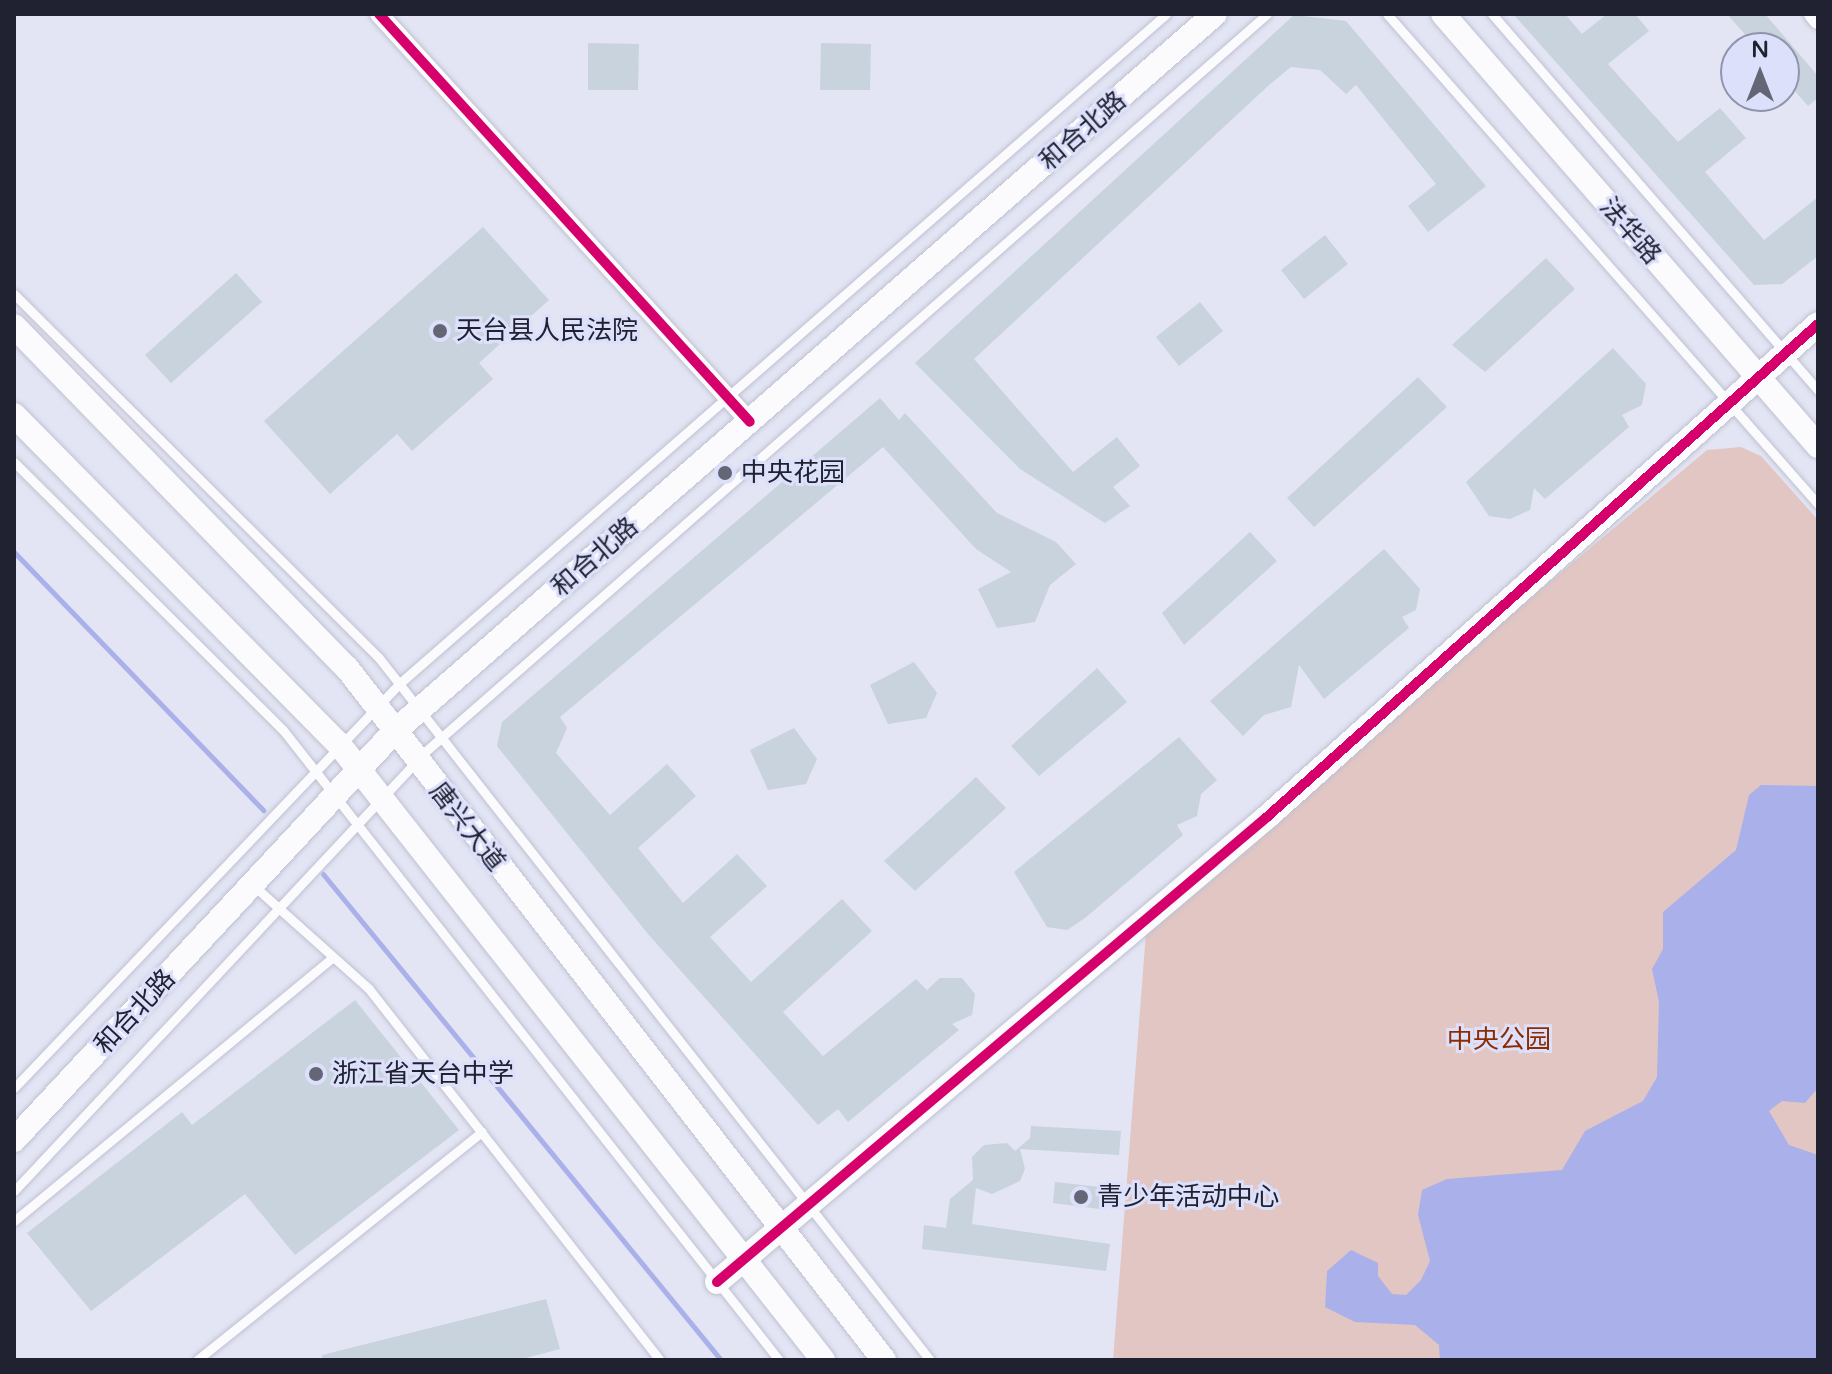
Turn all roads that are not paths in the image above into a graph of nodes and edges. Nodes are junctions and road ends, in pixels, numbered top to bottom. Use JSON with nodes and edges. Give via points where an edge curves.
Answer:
{"nodes":[{"id":1,"x":379,"y":14,"type":"edge"},
{"id":2,"x":1166,"y":14,"type":"edge"},
{"id":3,"x":1215,"y":14,"type":"edge"},
{"id":4,"x":1267,"y":14,"type":"edge"},
{"id":5,"x":1387,"y":14,"type":"edge"},
{"id":6,"x":1443,"y":14,"type":"edge"},
{"id":7,"x":1492,"y":14,"type":"edge"},
{"id":8,"x":1813,"y":14,"type":"edge"},
{"id":9,"x":1818,"y":20,"type":"edge"},
{"id":10,"x":14,"y":294,"type":"edge"},
{"id":11,"x":1818,"y":324,"type":"edge"},
{"id":12,"x":14,"y":326,"type":"edge"},
{"id":13,"x":1783,"y":351,"type":"junction"},
{"id":14,"x":1755,"y":376,"type":"junction"},
{"id":15,"x":1818,"y":391,"type":"edge"},
{"id":16,"x":726,"y":398,"type":"junction"},
{"id":17,"x":1726,"y":401,"type":"junction"},
{"id":18,"x":14,"y":415,"type":"edge"},
{"id":19,"x":750,"y":422,"type":"junction"},
{"id":20,"x":1818,"y":446,"type":"edge"},
{"id":21,"x":14,"y":462,"type":"edge"},
{"id":22,"x":1818,"y":504,"type":"edge"},
{"id":23,"x":400,"y":683,"type":"junction"},
{"id":24,"x":376,"y":706,"type":"junction"},
{"id":25,"x":420,"y":709,"type":"junction"},
{"id":26,"x":395,"y":731,"type":"junction"},
{"id":27,"x":442,"y":737,"type":"junction"},
{"id":28,"x":338,"y":743,"type":"junction"},
{"id":29,"x":416,"y":762,"type":"junction"},
{"id":30,"x":359,"y":768,"type":"junction"},
{"id":31,"x":313,"y":769,"type":"junction"},
{"id":32,"x":382,"y":796,"type":"junction"},
{"id":33,"x":335,"y":797,"type":"junction"},
{"id":34,"x":356,"y":824,"type":"junction"},
{"id":35,"x":254,"y":886,"type":"junction"},
{"id":36,"x":277,"y":908,"type":"junction"},
{"id":37,"x":333,"y":957,"type":"junction"},
{"id":38,"x":14,"y":1088,"type":"edge"},
{"id":39,"x":482,"y":1132,"type":"junction"},
{"id":40,"x":14,"y":1140,"type":"edge"},
{"id":41,"x":14,"y":1191,"type":"edge"},
{"id":42,"x":810,"y":1206,"type":"junction"},
{"id":43,"x":14,"y":1221,"type":"edge"},
{"id":44,"x":782,"y":1230,"type":"junction"},
{"id":45,"x":743,"y":1261,"type":"junction"},
{"id":46,"x":717,"y":1282,"type":"junction"},
{"id":47,"x":197,"y":1360,"type":"edge"},
{"id":48,"x":660,"y":1360,"type":"edge"},
{"id":49,"x":779,"y":1360,"type":"edge"},
{"id":50,"x":823,"y":1360,"type":"edge"},
{"id":51,"x":884,"y":1360,"type":"edge"},
{"id":52,"x":930,"y":1360,"type":"edge"}],
"edges":[{"from":1,"to":16,"type":"street"},
{"from":2,"to":16,"type":"lane"},
{"from":3,"to":19,"type":"main road","name":"和合北路"},
{"from":4,"to":27,"type":"lane"},
{"from":5,"to":17,"type":"lane"},
{"from":6,"to":14,"type":"main road","name":"法华路"},
{"from":7,"to":13,"type":"lane"},
{"from":8,"to":9,"type":"street"},
{"from":10,"to":23,"type":"lane"},
{"from":11,"to":13,"type":"main road"},
{"from":12,"to":24,"type":"main road","name":"唐兴大道","via":[[337,657]]},
{"from":13,"to":14,"type":"main road"},
{"from":13,"to":15,"type":"lane"},
{"from":14,"to":17,"type":"main road"},
{"from":14,"to":20,"type":"main road","name":"法华路"},
{"from":16,"to":19,"type":"street"},
{"from":16,"to":23,"type":"lane"},
{"from":17,"to":22,"type":"lane"},
{"from":17,"to":42,"type":"main road","via":[[1267,817]]},
{"from":18,"to":28,"type":"main road","name":"唐兴大道"},
{"from":19,"to":25,"type":"main road","name":"和合北路"},
{"from":21,"to":31,"type":"lane","via":[[283,730]]},
{"from":23,"to":24,"type":"lane"},
{"from":23,"to":25,"type":"lane"},
{"from":24,"to":26,"type":"main road","name":"唐兴大道"},
{"from":24,"to":28,"type":"lane"},
{"from":25,"to":26,"type":"main road","name":"和合北路"},
{"from":25,"to":27,"type":"lane"},
{"from":26,"to":29,"type":"main road","name":"唐兴大道"},
{"from":26,"to":30,"type":"main road","name":"和合北路"},
{"from":27,"to":29,"type":"lane"},
{"from":27,"to":42,"type":"lane"},
{"from":28,"to":30,"type":"main road","name":"唐兴大道"},
{"from":28,"to":31,"type":"lane"},
{"from":29,"to":32,"type":"lane"},
{"from":29,"to":44,"type":"main road","name":"唐兴大道"},
{"from":30,"to":32,"type":"main road","name":"唐兴大道"},
{"from":30,"to":33,"type":"main road","name":"和合北路"},
{"from":31,"to":33,"type":"lane"},
{"from":31,"to":38,"type":"lane"},
{"from":32,"to":34,"type":"lane"},
{"from":32,"to":45,"type":"main road","name":"唐兴大道"},
{"from":33,"to":34,"type":"lane"},
{"from":33,"to":35,"type":"main road","name":"和合北路"},
{"from":34,"to":36,"type":"lane"},
{"from":34,"to":46,"type":"lane"},
{"from":35,"to":36,"type":"lane"},
{"from":35,"to":40,"type":"main road","name":"和合北路"},
{"from":36,"to":37,"type":"lane"},
{"from":36,"to":41,"type":"lane"},
{"from":37,"to":39,"type":"lane","via":[[369,989]]},
{"from":37,"to":43,"type":"lane"},
{"from":39,"to":47,"type":"lane"},
{"from":39,"to":48,"type":"lane"},
{"from":42,"to":44,"type":"main road"},
{"from":42,"to":52,"type":"lane"},
{"from":44,"to":45,"type":"main road"},
{"from":44,"to":51,"type":"main road","name":"唐兴大道"},
{"from":45,"to":46,"type":"main road"},
{"from":45,"to":50,"type":"main road","name":"唐兴大道"},
{"from":46,"to":49,"type":"lane"}]}
